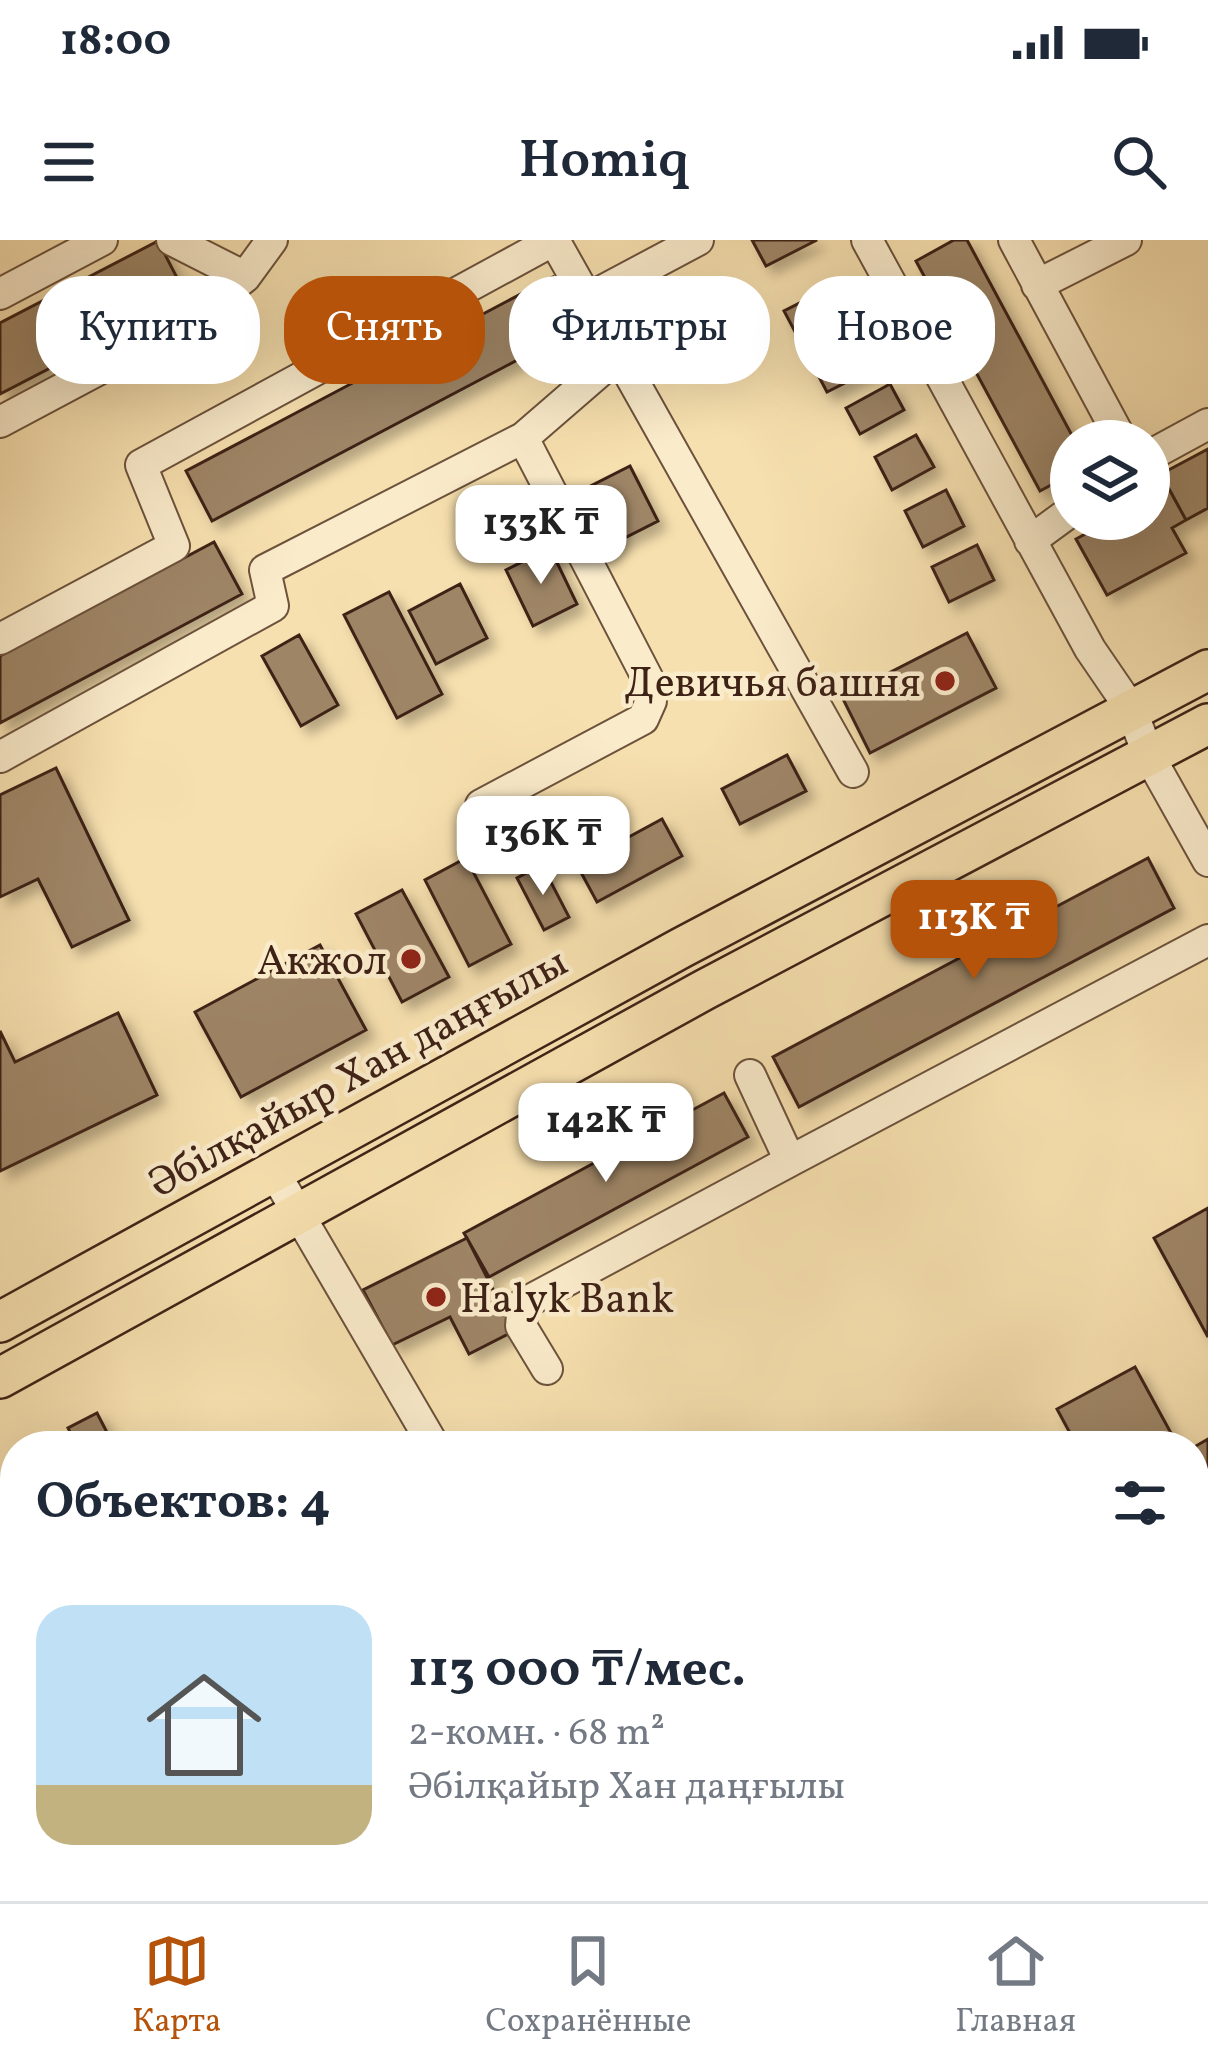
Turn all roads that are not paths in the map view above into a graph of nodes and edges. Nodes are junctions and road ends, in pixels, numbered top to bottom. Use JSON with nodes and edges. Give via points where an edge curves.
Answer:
{"nodes":[{"id":1,"x":101,"y":240,"type":"edge"},
{"id":2,"x":172,"y":240,"type":"edge"},
{"id":3,"x":272,"y":240,"type":"edge"},
{"id":4,"x":554,"y":240,"type":"edge"},
{"id":5,"x":698,"y":240,"type":"edge"},
{"id":6,"x":867,"y":240,"type":"edge"},
{"id":7,"x":1014,"y":240,"type":"edge"},
{"id":8,"x":1126,"y":240,"type":"edge"},
{"id":9,"x":243,"y":276,"type":"edge"},
{"id":10,"x":246,"y":276,"type":"edge"},
{"id":11,"x":576,"y":276,"type":"edge"},
{"id":12,"x":631,"y":276,"type":"edge"},
{"id":13,"x":1037,"y":285,"type":"junction"},
{"id":14,"x":0,"y":293,"type":"edge"},
{"id":15,"x":71,"y":384,"type":"edge"},
{"id":16,"x":586,"y":384,"type":"edge"},
{"id":17,"x":637,"y":384,"type":"edge"},
{"id":18,"x":1111,"y":420,"type":"edge"},
{"id":19,"x":0,"y":422,"type":"edge"},
{"id":20,"x":1208,"y":424,"type":"edge"},
{"id":21,"x":524,"y":438,"type":"junction"},
{"id":22,"x":1170,"y":445,"type":"edge"},
{"id":23,"x":1050,"y":526,"type":"edge"},
{"id":24,"x":1030,"y":541,"type":"junction"},
{"id":25,"x":0,"y":639,"type":"edge"},
{"id":26,"x":1208,"y":670,"type":"edge"},
{"id":27,"x":1131,"y":709,"type":"junction"},
{"id":28,"x":1208,"y":724,"type":"edge"},
{"id":29,"x":1148,"y":754,"type":"junction"},
{"id":30,"x":0,"y":757,"type":"edge"},
{"id":31,"x":853,"y":772,"type":"dead end"},
{"id":32,"x":482,"y":806,"type":"dead end"},
{"id":33,"x":1208,"y":862,"type":"edge"},
{"id":34,"x":1208,"y":940,"type":"edge"},
{"id":35,"x":750,"y":1075,"type":"dead end"},
{"id":36,"x":790,"y":1161,"type":"junction"},
{"id":37,"x":274,"y":1172,"type":"junction"},
{"id":38,"x":298,"y":1213,"type":"junction"},
{"id":39,"x":0,"y":1322,"type":"edge"},
{"id":40,"x":547,"y":1369,"type":"dead end"},
{"id":41,"x":0,"y":1378,"type":"edge"},
{"id":42,"x":425,"y":1431,"type":"edge"}],
"edges":[{"from":1,"to":14,"type":"street"},
{"from":2,"to":9,"type":"street"},
{"from":3,"to":10,"type":"street"},
{"from":4,"to":11,"type":"street"},
{"from":4,"to":25,"type":"street","via":[[141,465],[174,546]]},
{"from":5,"to":12,"type":"street"},
{"from":6,"to":24,"type":"street"},
{"from":7,"to":13,"type":"street"},
{"from":8,"to":13,"type":"street"},
{"from":13,"to":18,"type":"street"},
{"from":15,"to":19,"type":"street"},
{"from":16,"to":21,"type":"street"},
{"from":17,"to":31,"type":"street"},
{"from":20,"to":22,"type":"street"},
{"from":21,"to":30,"type":"street","via":[[265,570],[273,606]]},
{"from":21,"to":32,"type":"street","via":[[651,685],[650,701],[643,719]]},
{"from":23,"to":24,"type":"street"},
{"from":24,"to":27,"type":"street"},
{"from":26,"to":27,"type":"main road","name":"Әбілқайыр Хан даңғылы"},
{"from":27,"to":29,"type":"street"},
{"from":27,"to":37,"type":"main road","name":"Әбілқайыр Хан даңғылы"},
{"from":28,"to":29,"type":"main road"},
{"from":29,"to":33,"type":"street"},
{"from":29,"to":38,"type":"main road"},
{"from":34,"to":36,"type":"street"},
{"from":35,"to":36,"type":"street"},
{"from":36,"to":40,"type":"street","via":[[523,1304],[521,1326]]},
{"from":37,"to":38,"type":"street"},
{"from":37,"to":39,"type":"main road","name":"Әбілқайыр Хан даңғылы"},
{"from":38,"to":41,"type":"main road"},
{"from":38,"to":42,"type":"street"}]}
